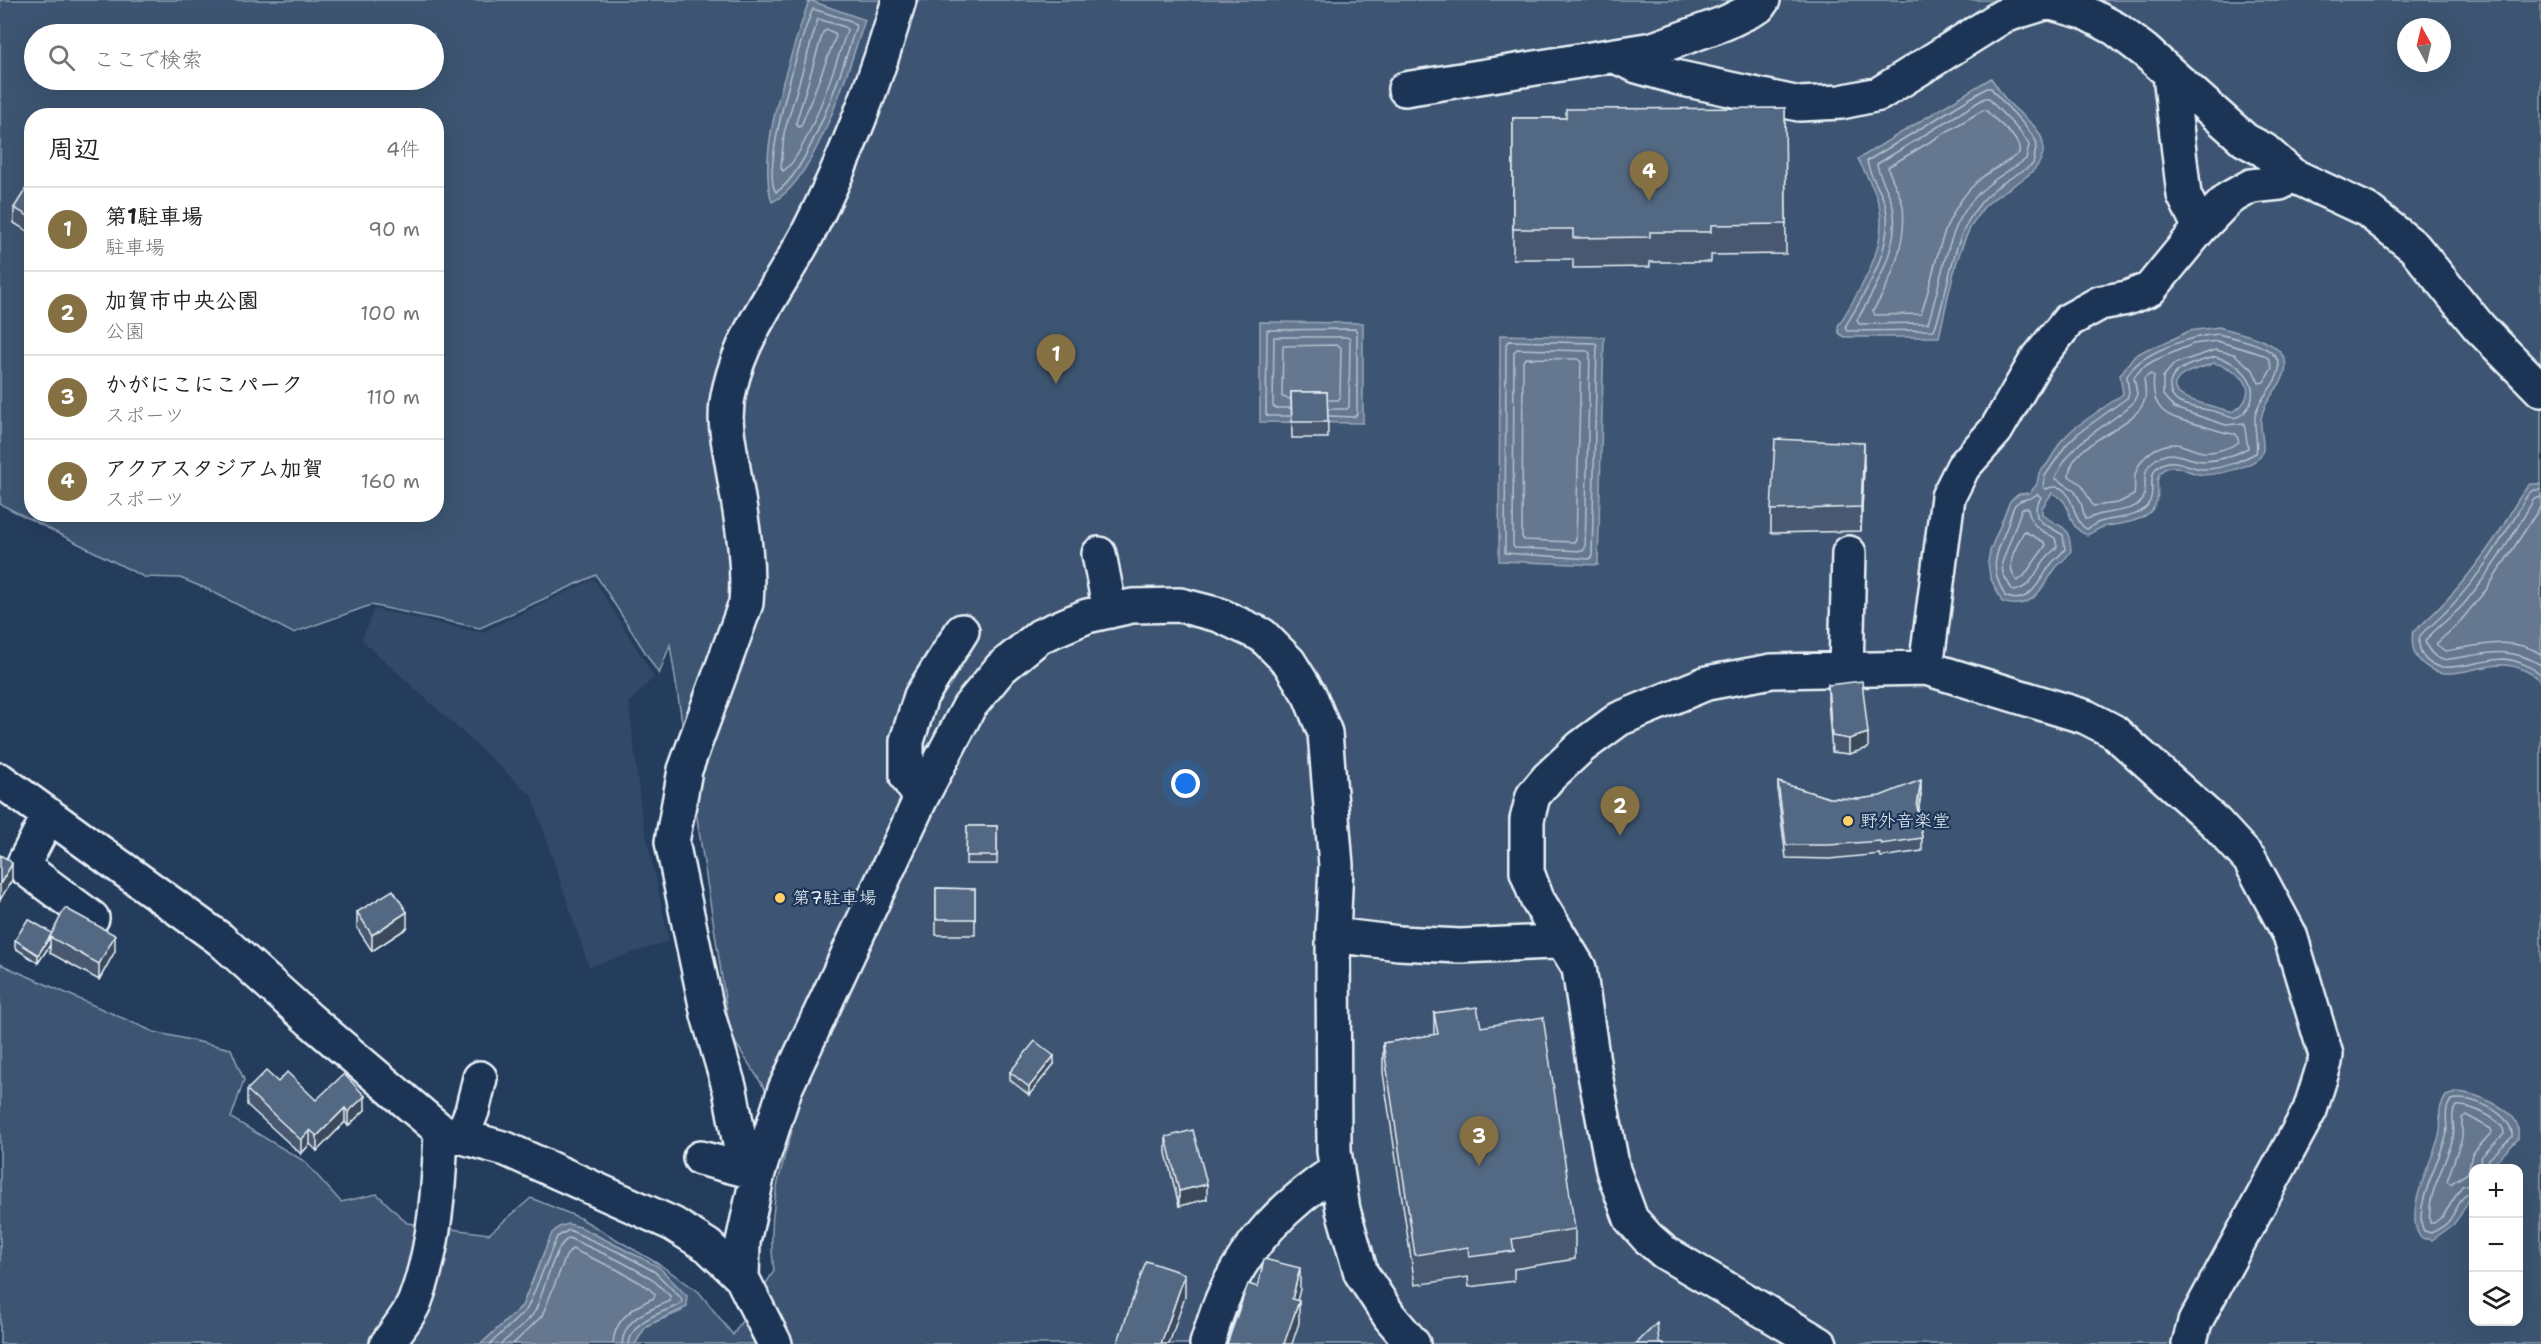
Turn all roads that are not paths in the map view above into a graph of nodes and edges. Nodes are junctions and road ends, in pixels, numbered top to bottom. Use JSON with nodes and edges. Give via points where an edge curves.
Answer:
{"nodes":[{"id":1,"x":898,"y":0,"type":"edge"},
{"id":2,"x":1763,"y":0,"type":"edge"},
{"id":3,"x":1615,"y":56,"type":"junction"},
{"id":4,"x":2170,"y":75,"type":"junction"},
{"id":5,"x":1405,"y":88,"type":"dead end"},
{"id":6,"x":2280,"y":183,"type":"dead end"},
{"id":7,"x":2200,"y":228,"type":"junction"},
{"id":8,"x":2541,"y":390,"type":"edge"},
{"id":9,"x":2541,"y":394,"type":"edge"},
{"id":10,"x":2541,"y":411,"type":"edge"},
{"id":11,"x":1849,"y":553,"type":"dead end"},
{"id":12,"x":1099,"y":554,"type":"dead end"},
{"id":13,"x":1110,"y":611,"type":"junction"},
{"id":14,"x":962,"y":631,"type":"dead end"},
{"id":15,"x":1926,"y":668,"type":"junction"},
{"id":16,"x":1846,"y":670,"type":"junction"},
{"id":17,"x":0,"y":780,"type":"edge"},
{"id":18,"x":921,"y":798,"type":"junction"},
{"id":19,"x":49,"y":815,"type":"junction"},
{"id":20,"x":92,"y":918,"type":"dead end"},
{"id":21,"x":1333,"y":934,"type":"junction"},
{"id":22,"x":1563,"y":945,"type":"junction"},
{"id":23,"x":480,"y":1078,"type":"dead end"},
{"id":24,"x":451,"y":1133,"type":"junction"},
{"id":25,"x":700,"y":1158,"type":"dead end"},
{"id":26,"x":1337,"y":1170,"type":"junction"},
{"id":27,"x":758,"y":1173,"type":"junction"},
{"id":28,"x":742,"y":1278,"type":"junction"},
{"id":29,"x":764,"y":1339,"type":"edge"},
{"id":30,"x":387,"y":1344,"type":"edge"},
{"id":31,"x":1207,"y":1344,"type":"edge"},
{"id":32,"x":1413,"y":1344,"type":"edge"},
{"id":33,"x":1820,"y":1344,"type":"edge"},
{"id":34,"x":2189,"y":1344,"type":"edge"}],
"edges":[{"from":1,"to":27,"type":"street","via":[[845,150],[807,234],[743,351],[730,385],[724,414],[749,574],[746,603],[685,770],[672,842],[740,1144]]},
{"from":2,"to":3,"type":"street","via":[[1758,7],[1725,23],[1653,49]]},
{"from":3,"to":4,"type":"street","via":[[1679,78],[1799,104],[1841,102],[1879,94],[2003,16],[2048,2],[2084,12],[2116,29]]},
{"from":3,"to":5,"type":"street"},
{"from":4,"to":7,"type":"street","via":[[2184,195]]},
{"from":4,"to":8,"type":"street","via":[[2292,175],[2367,210],[2414,247],[2479,327]]},
{"from":6,"to":7,"type":"street","via":[[2251,186],[2228,200]]},
{"from":7,"to":15,"type":"street","via":[[2150,289],[2100,303],[2069,320],[2036,361],[1996,430],[1963,467],[1948,497]]},
{"from":9,"to":10,"type":"street"},
{"from":11,"to":16,"type":"street"},
{"from":12,"to":13,"type":"street"},
{"from":13,"to":18,"type":"street","via":[[1087,616],[1040,636],[1001,668],[969,707]]},
{"from":13,"to":21,"type":"street","via":[[1132,606],[1180,605],[1219,615],[1262,635],[1289,662],[1310,696],[1325,732],[1336,865]]},
{"from":14,"to":18,"type":"street","via":[[921,696],[907,741],[908,777]]},
{"from":15,"to":16,"type":"street"},
{"from":15,"to":34,"type":"street","via":[[2086,717],[2113,731],[2216,823],[2250,860],[2290,935],[2325,1062],[2310,1110],[2195,1322]]},
{"from":16,"to":22,"type":"street","via":[[1772,671],[1707,683],[1619,719],[1548,778],[1533,796],[1527,820],[1527,872]]},
{"from":17,"to":19,"type":"street"},
{"from":18,"to":27,"type":"street","via":[[785,1089]]},
{"from":19,"to":20,"type":"street","via":[[24,863],[26,869]]},
{"from":19,"to":24,"type":"street","via":[[220,939],[320,1028]]},
{"from":21,"to":22,"type":"street","via":[[1460,946],[1553,942]]},
{"from":21,"to":26,"type":"street"},
{"from":22,"to":33,"type":"street","via":[[1579,968],[1611,1160],[1632,1219],[1664,1252]]},
{"from":23,"to":24,"type":"street","via":[[472,1111]]},
{"from":24,"to":28,"type":"street","via":[[506,1149],[673,1224],[708,1246]]},
{"from":24,"to":30,"type":"street","via":[[414,1303]]},
{"from":25,"to":27,"type":"street"},
{"from":26,"to":31,"type":"street","via":[[1294,1201],[1251,1249],[1222,1300]]},
{"from":26,"to":32,"type":"street","via":[[1343,1210],[1361,1273]]},
{"from":27,"to":28,"type":"street","via":[[743,1242]]},
{"from":28,"to":29,"type":"street"}]}
